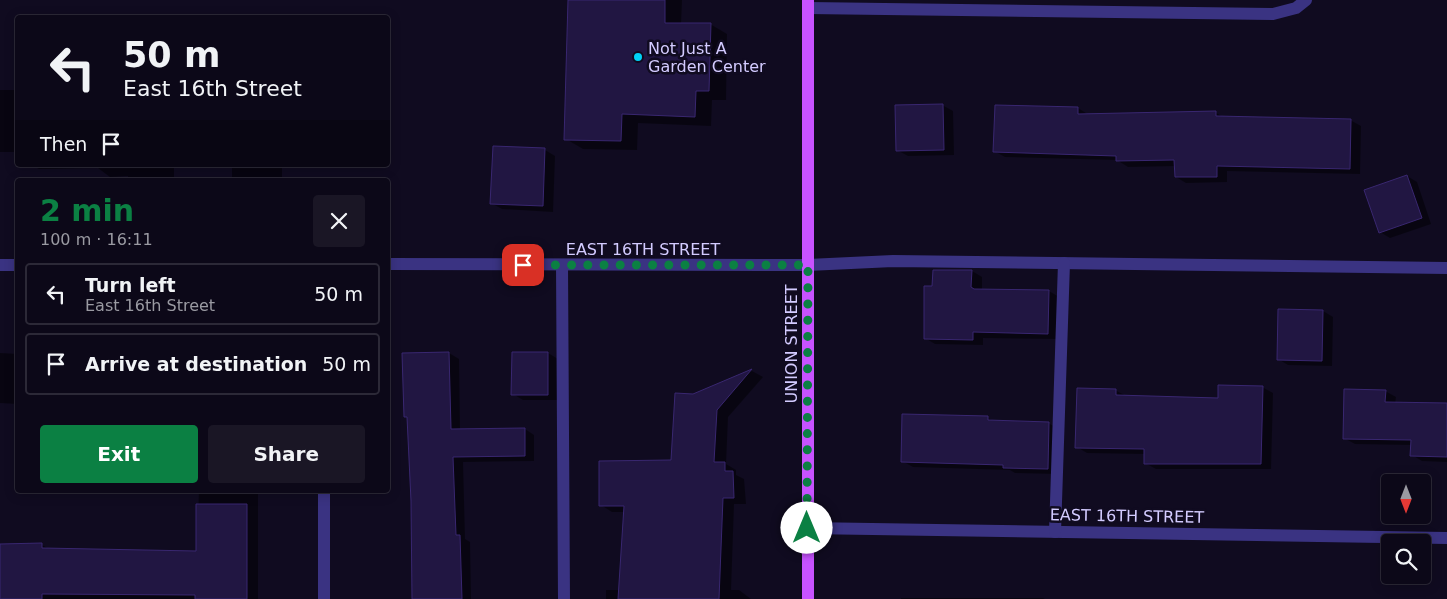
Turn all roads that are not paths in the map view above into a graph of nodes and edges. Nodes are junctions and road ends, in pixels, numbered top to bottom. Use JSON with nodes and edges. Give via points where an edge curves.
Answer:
{"nodes":[{"id":1,"x":1306,"y":0,"type":"edge"},
{"id":2,"x":808,"y":4,"type":"edge"},
{"id":3,"x":1064,"y":263,"type":"junction"},
{"id":4,"x":15,"y":264,"type":"edge"},
{"id":5,"x":390,"y":264,"type":"edge"},
{"id":6,"x":0,"y":265,"type":"edge"},
{"id":7,"x":562,"y":265,"type":"junction"},
{"id":8,"x":808,"y":265,"type":"junction"},
{"id":9,"x":1447,"y":268,"type":"edge"},
{"id":10,"x":324,"y":493,"type":"edge"},
{"id":11,"x":807,"y":528,"type":"junction"},
{"id":12,"x":1055,"y":532,"type":"junction"},
{"id":13,"x":1447,"y":538,"type":"edge"},
{"id":14,"x":324,"y":599,"type":"edge"},
{"id":15,"x":564,"y":599,"type":"edge"},
{"id":16,"x":808,"y":599,"type":"edge"}],
"edges":[{"from":1,"to":2,"type":"street","via":[[1296,8],[1274,14]]},
{"from":2,"to":8,"type":"main road","name":"UNION STREET"},
{"from":3,"to":8,"type":"street","name":"EAST 16TH STREET","via":[[893,261]]},
{"from":3,"to":9,"type":"street","name":"EAST 16TH STREET"},
{"from":3,"to":12,"type":"street"},
{"from":4,"to":6,"type":"street"},
{"from":5,"to":7,"type":"street","name":"EAST 16TH STREET"},
{"from":7,"to":8,"type":"street","name":"EAST 16TH STREET"},
{"from":7,"to":15,"type":"street"},
{"from":8,"to":11,"type":"main road","name":"UNION STREET"},
{"from":10,"to":14,"type":"street"},
{"from":11,"to":12,"type":"street","name":"EAST 16TH STREET"},
{"from":11,"to":16,"type":"main road","name":"UNION STREET"},
{"from":12,"to":13,"type":"street","name":"EAST 16TH STREET"}]}
